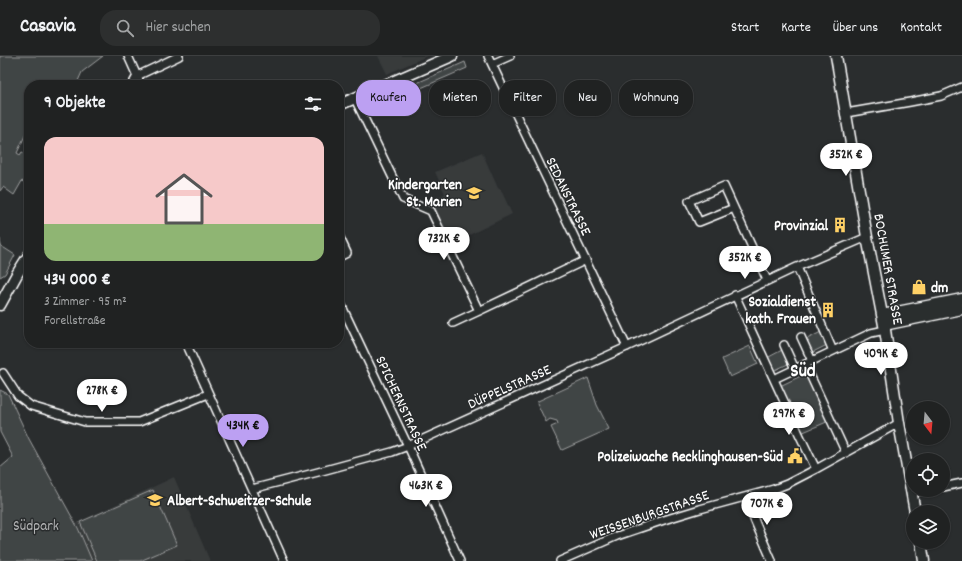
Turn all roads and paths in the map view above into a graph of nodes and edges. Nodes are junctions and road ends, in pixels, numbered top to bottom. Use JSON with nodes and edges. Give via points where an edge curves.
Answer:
{"nodes":[{"id":1,"x":128,"y":56,"type":"edge"},
{"id":2,"x":179,"y":56,"type":"edge"},
{"id":3,"x":452,"y":56,"type":"edge"},
{"id":4,"x":488,"y":56,"type":"edge"},
{"id":5,"x":510,"y":56,"type":"edge"},
{"id":6,"x":836,"y":56,"type":"edge"},
{"id":7,"x":492,"y":64,"type":"junction"},
{"id":8,"x":137,"y":76,"type":"junction"},
{"id":9,"x":135,"y":80,"type":"edge"},
{"id":10,"x":139,"y":80,"type":"edge"},
{"id":11,"x":962,"y":87,"type":"edge"},
{"id":12,"x":355,"y":99,"type":"junction"},
{"id":13,"x":344,"y":104,"type":"edge"},
{"id":14,"x":846,"y":113,"type":"junction"},
{"id":15,"x":734,"y":208,"type":"junction"},
{"id":16,"x":868,"y":237,"type":"junction"},
{"id":17,"x":344,"y":247,"type":"edge"},
{"id":18,"x":344,"y":254,"type":"edge"},
{"id":19,"x":586,"y":260,"type":"junction"},
{"id":20,"x":24,"y":263,"type":"edge"},
{"id":21,"x":797,"y":267,"type":"junction"},
{"id":22,"x":767,"y":280,"type":"junction"},
{"id":23,"x":735,"y":295,"type":"junction"},
{"id":24,"x":1,"y":298,"type":"edge"},
{"id":25,"x":962,"y":299,"type":"edge"},
{"id":26,"x":962,"y":309,"type":"edge"},
{"id":27,"x":344,"y":311,"type":"edge"},
{"id":28,"x":479,"y":311,"type":"junction"},
{"id":29,"x":453,"y":323,"type":"dead end"},
{"id":30,"x":884,"y":323,"type":"junction"},
{"id":31,"x":801,"y":337,"type":"dead end"},
{"id":32,"x":784,"y":345,"type":"dead end"},
{"id":33,"x":627,"y":347,"type":"junction"},
{"id":34,"x":188,"y":348,"type":"edge"},
{"id":35,"x":833,"y":351,"type":"junction"},
{"id":36,"x":808,"y":362,"type":"junction"},
{"id":37,"x":795,"y":369,"type":"junction"},
{"id":38,"x":4,"y":373,"type":"dead end"},
{"id":39,"x":774,"y":379,"type":"junction"},
{"id":40,"x":208,"y":394,"type":"junction"},
{"id":41,"x":899,"y":423,"type":"junction"},
{"id":42,"x":408,"y":446,"type":"junction"},
{"id":43,"x":846,"y":453,"type":"junction"},
{"id":44,"x":906,"y":460,"type":"edge"},
{"id":45,"x":816,"y":469,"type":"junction"},
{"id":46,"x":962,"y":483,"type":"edge"},
{"id":47,"x":950,"y":486,"type":"edge"},
{"id":48,"x":252,"y":489,"type":"junction"},
{"id":49,"x":746,"y":497,"type":"junction"},
{"id":50,"x":921,"y":549,"type":"edge"},
{"id":51,"x":284,"y":561,"type":"edge"},
{"id":52,"x":460,"y":561,"type":"edge"},
{"id":53,"x":560,"y":561,"type":"edge"},
{"id":54,"x":772,"y":561,"type":"edge"},
{"id":55,"x":924,"y":561,"type":"edge"}],
"edges":[{"from":1,"to":8,"type":"street"},
{"from":2,"to":8,"type":"street"},
{"from":3,"to":12,"type":"main road"},
{"from":4,"to":7,"type":"street","name":"SEDANSTRASSE"},
{"from":5,"to":7,"type":"street"},
{"from":6,"to":14,"type":"main road","name":"BOCHUMER STRASSE"},
{"from":7,"to":19,"type":"street","name":"SEDANSTRASSE"},
{"from":8,"to":9,"type":"street"},
{"from":8,"to":10,"type":"street"},
{"from":11,"to":14,"type":"street","via":[[941,96]]},
{"from":12,"to":13,"type":"main road"},
{"from":12,"to":28,"type":"street","via":[[403,199],[431,211]]},
{"from":14,"to":16,"type":"main road","name":"BOCHUMER STRASSE"},
{"from":15,"to":15,"type":"street","via":[[724,186],[689,202],[699,222]]},
{"from":15,"to":22,"type":"street"},
{"from":16,"to":21,"type":"street","name":"DÜPPELSTRASSE"},
{"from":16,"to":30,"type":"main road","name":"BOCHUMER STRASSE"},
{"from":17,"to":18,"type":"street","via":[[347,253]]},
{"from":19,"to":28,"type":"street"},
{"from":19,"to":33,"type":"street","name":"SEDANSTRASSE"},
{"from":20,"to":24,"type":"main road"},
{"from":21,"to":22,"type":"street","name":"DÜPPELSTRASSE"},
{"from":21,"to":35,"type":"street"},
{"from":22,"to":23,"type":"street","name":"DÜPPELSTRASSE"},
{"from":23,"to":33,"type":"street","name":"DÜPPELSTRASSE"},
{"from":23,"to":39,"type":"street"},
{"from":25,"to":30,"type":"main road"},
{"from":26,"to":30,"type":"main road"},
{"from":27,"to":42,"type":"street","name":"SPICHERNSTRASSE"},
{"from":28,"to":29,"type":"street"},
{"from":30,"to":35,"type":"street","via":[[871,333]]},
{"from":30,"to":41,"type":"main road","name":"BOCHUMER STRASSE"},
{"from":31,"to":36,"type":"street"},
{"from":32,"to":37,"type":"street"},
{"from":33,"to":42,"type":"street","name":"DÜPPELSTRASSE"},
{"from":34,"to":40,"type":"street"},
{"from":35,"to":36,"type":"street"},
{"from":36,"to":37,"type":"street"},
{"from":36,"to":43,"type":"street","via":[[810,374]]},
{"from":37,"to":39,"type":"street"},
{"from":38,"to":40,"type":"street","via":[[18,396],[31,406],[85,422],[139,422]]},
{"from":39,"to":45,"type":"street"},
{"from":40,"to":48,"type":"street"},
{"from":41,"to":43,"type":"street","name":"WEISSENBURGSTRASSE"},
{"from":41,"to":44,"type":"main road","name":"BOCHUMER STRASSE"},
{"from":42,"to":48,"type":"street","name":"DÜPPELSTRASSE"},
{"from":42,"to":52,"type":"street","name":"SPICHERNSTRASSE"},
{"from":43,"to":45,"type":"street","name":"WEISSENBURGSTRASSE"},
{"from":45,"to":49,"type":"street","name":"WEISSENBURGSTRASSE","via":[[787,484]]},
{"from":46,"to":47,"type":"street"},
{"from":48,"to":51,"type":"street"},
{"from":49,"to":53,"type":"street","name":"WEISSENBURGSTRASSE","via":[[617,536]]},
{"from":49,"to":54,"type":"street"},
{"from":50,"to":55,"type":"main road"}]}
